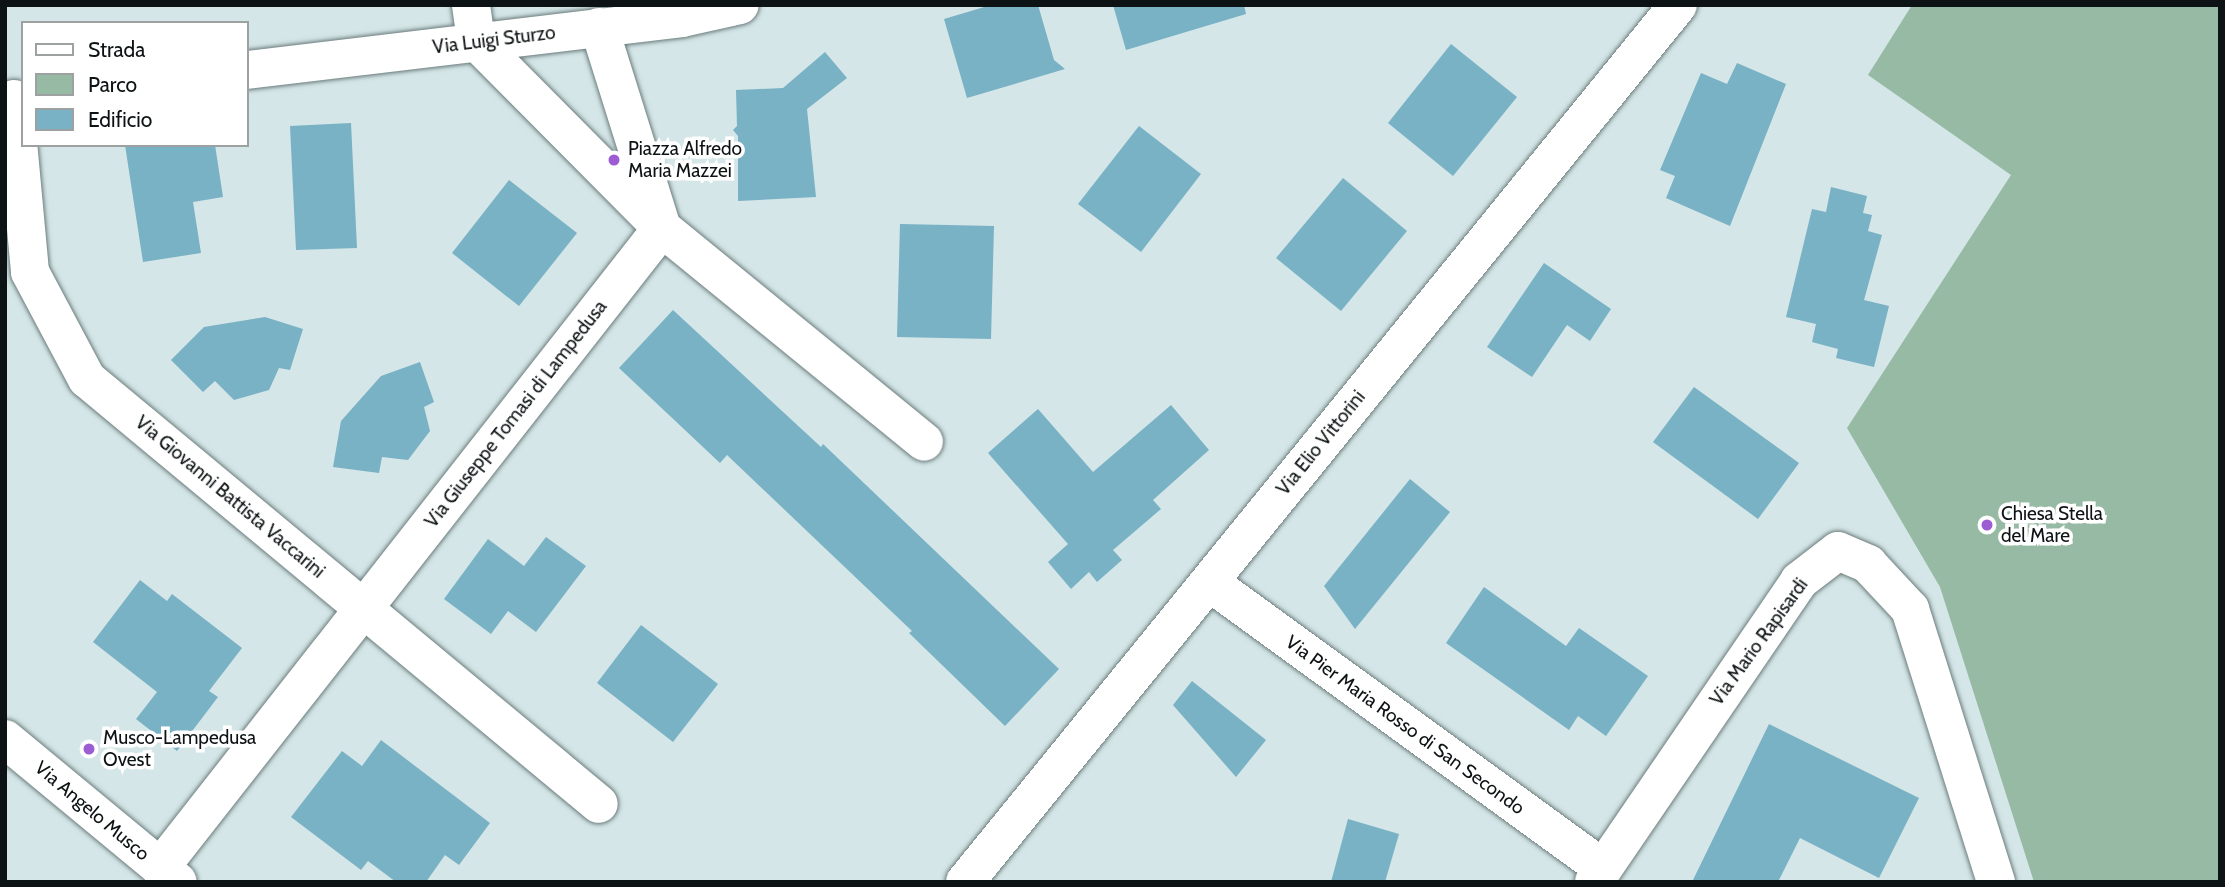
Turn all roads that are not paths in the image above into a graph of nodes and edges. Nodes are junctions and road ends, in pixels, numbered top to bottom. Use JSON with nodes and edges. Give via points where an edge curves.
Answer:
{"nodes":[{"id":1,"x":740,"y":5,"type":"edge"},
{"id":2,"x":1678,"y":5,"type":"edge"},
{"id":3,"x":473,"y":23,"type":"edge"},
{"id":4,"x":599,"y":27,"type":"junction"},
{"id":5,"x":248,"y":70,"type":"edge"},
{"id":6,"x":14,"y":99,"type":"edge"},
{"id":7,"x":662,"y":228,"type":"junction"},
{"id":8,"x":924,"y":442,"type":"dead end"},
{"id":9,"x":1209,"y":582,"type":"junction"},
{"id":10,"x":364,"y":608,"type":"junction"},
{"id":11,"x":5,"y":739,"type":"edge"},
{"id":12,"x":599,"y":804,"type":"dead end"},
{"id":13,"x":169,"y":875,"type":"edge"},
{"id":14,"x":1598,"y":875,"type":"edge"},
{"id":15,"x":965,"y":882,"type":"edge"},
{"id":16,"x":1996,"y":882,"type":"edge"}],
"edges":[{"from":1,"to":4,"type":"street","name":"Via Luigi Sturzo","via":[[682,18]]},
{"from":2,"to":9,"type":"street","name":"Via Elio Vittorini"},
{"from":3,"to":4,"type":"street","name":"Via Luigi Sturzo"},
{"from":3,"to":5,"type":"street","name":"Via Luigi Sturzo"},
{"from":3,"to":7,"type":"street"},
{"from":4,"to":7,"type":"street"},
{"from":6,"to":10,"type":"street","name":"Via Giovanni Battista Vaccarini","via":[[30,272],[87,379]]},
{"from":7,"to":8,"type":"street"},
{"from":7,"to":10,"type":"street","name":"Via Giuseppe Tomasi di Lampedusa"},
{"from":9,"to":14,"type":"street","name":"Via Pier Maria Rosso di San Secondo"},
{"from":9,"to":15,"type":"street","name":"Via Elio Vittorini"},
{"from":10,"to":12,"type":"street","name":"Via Giovanni Battista Vaccarini"},
{"from":10,"to":13,"type":"street","name":"Via Giuseppe Tomasi di Lampedusa"},
{"from":11,"to":13,"type":"street","name":"Via Angelo Musco"},
{"from":14,"to":16,"type":"street","name":"Via Mario Rapisardi","via":[[1799,581],[1838,551],[1868,564],[1910,609]]}]}
